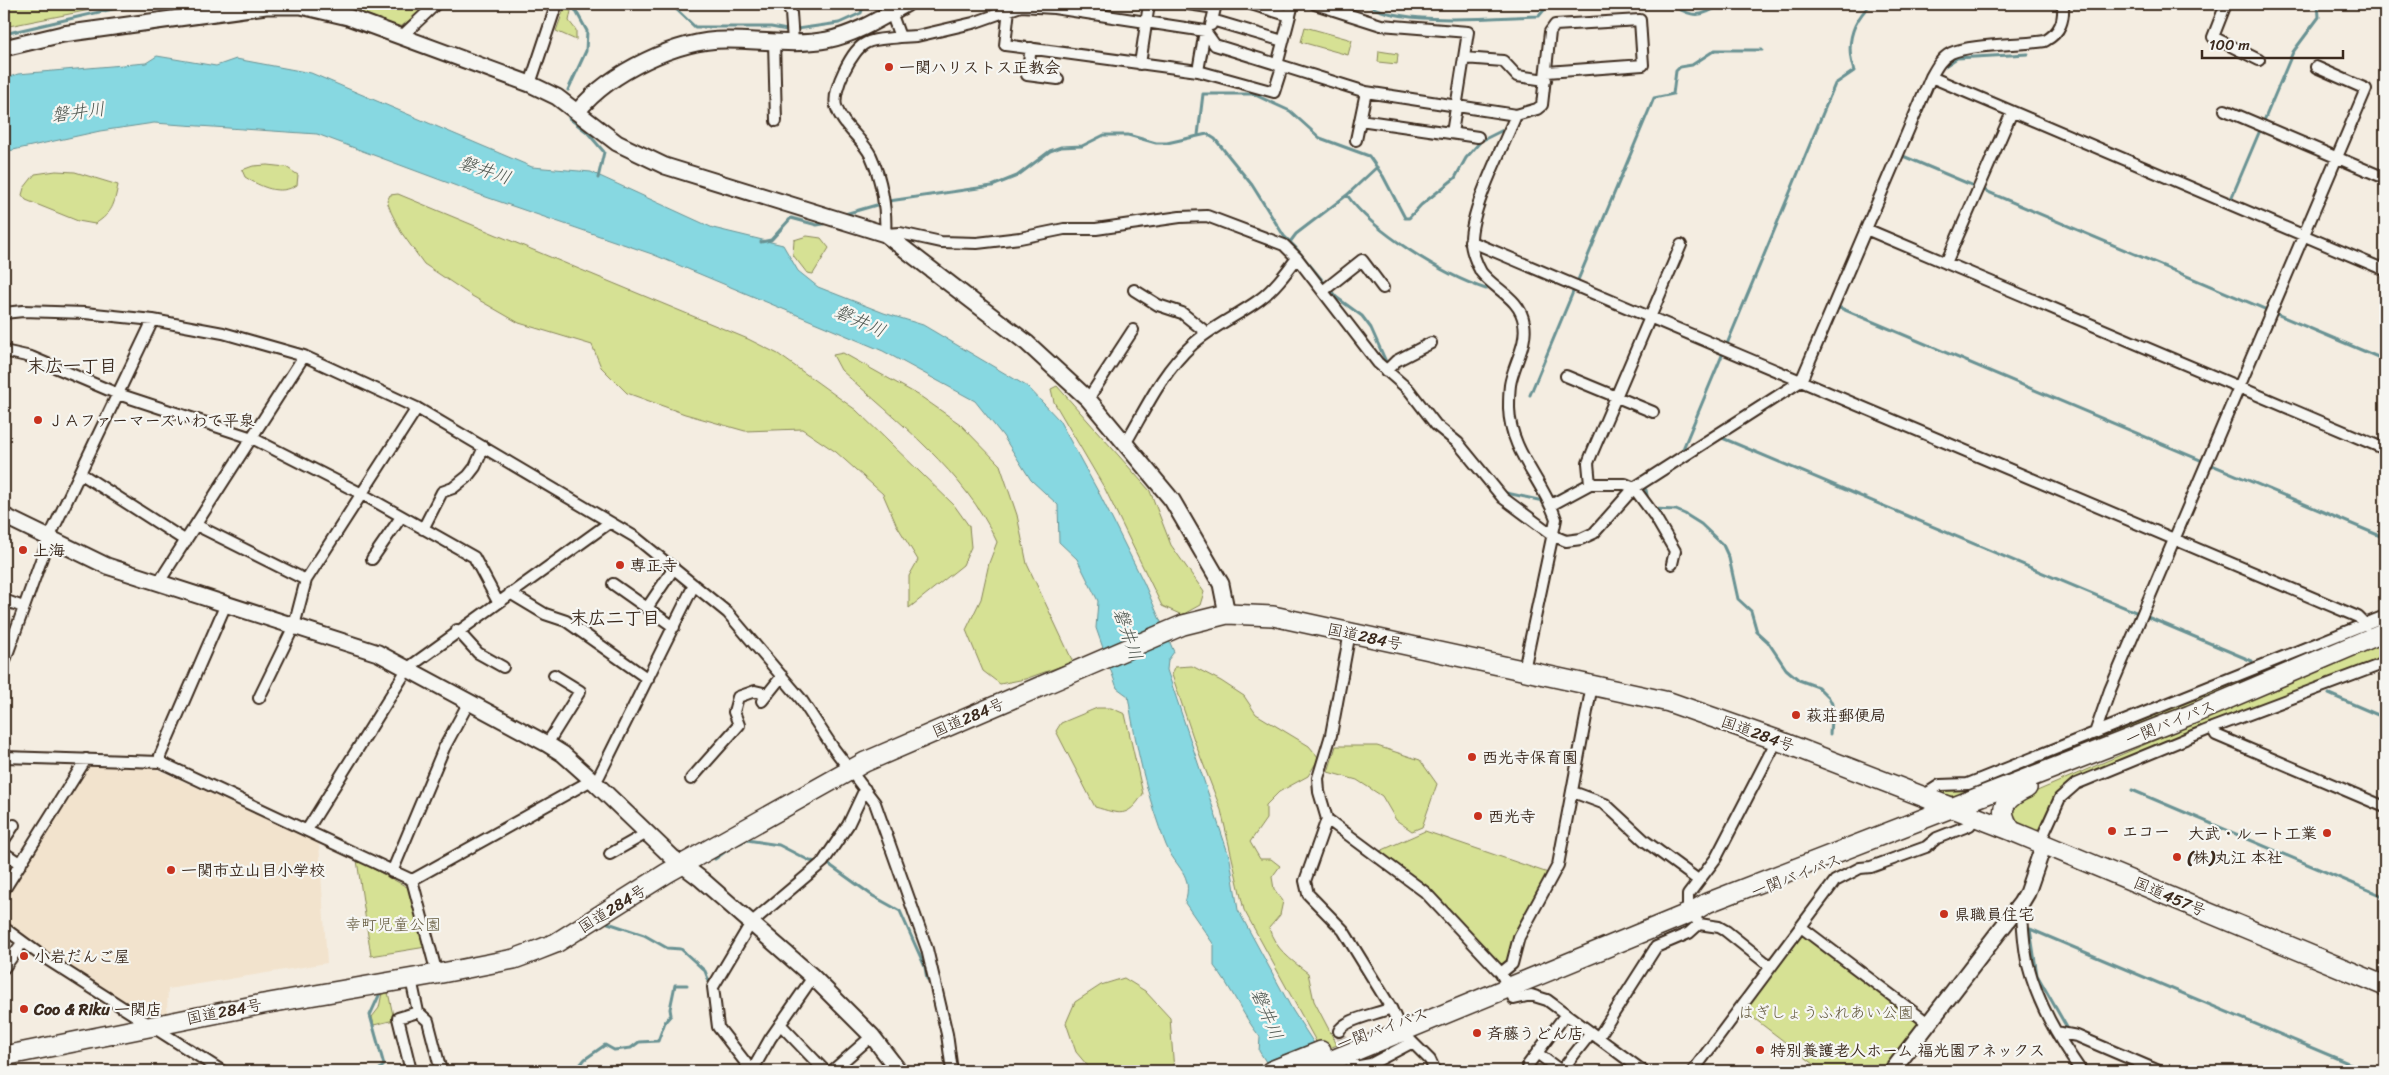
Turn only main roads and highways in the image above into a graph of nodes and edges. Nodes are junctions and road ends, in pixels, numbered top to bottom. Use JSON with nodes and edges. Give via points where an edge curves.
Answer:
{"nodes":[{"id":1,"x":2385,"y":632,"type":"edge"},
{"id":2,"x":2190,"y":715,"type":"junction"},
{"id":3,"x":1954,"y":808,"type":"junction"},
{"id":4,"x":2012,"y":831,"type":"junction"},
{"id":5,"x":2385,"y":986,"type":"edge"},
{"id":6,"x":1343,"y":1048,"type":"junction"},
{"id":7,"x":4,"y":1056,"type":"edge"},
{"id":8,"x":1270,"y":1071,"type":"edge"},
{"id":9,"x":1306,"y":1071,"type":"edge"}],
"edges":[{"from":1,"to":2,"type":"highway","name":"一関バイパス"},
{"from":2,"to":3,"type":"highway","name":"一関バイパス"},
{"from":2,"to":4,"type":"highway","via":[[2016,793],[2003,809],[2005,821]]},
{"from":3,"to":4,"type":"highway","name":"国道457号"},
{"from":3,"to":6,"type":"highway","name":"一関バイパス","via":[[1927,824],[1695,918],[1505,980],[1467,1006],[1400,1026]]},
{"from":3,"to":7,"type":"highway","name":"国道284号","via":[[1669,702],[1273,616],[1227,614],[1182,625],[857,766],[556,943],[514,959],[148,1025]]},
{"from":4,"to":5,"type":"highway","name":"国道457号"},
{"from":6,"to":8,"type":"highway","name":"一関バイパス"},
{"from":6,"to":9,"type":"highway","name":"一関バイパス"}]}
